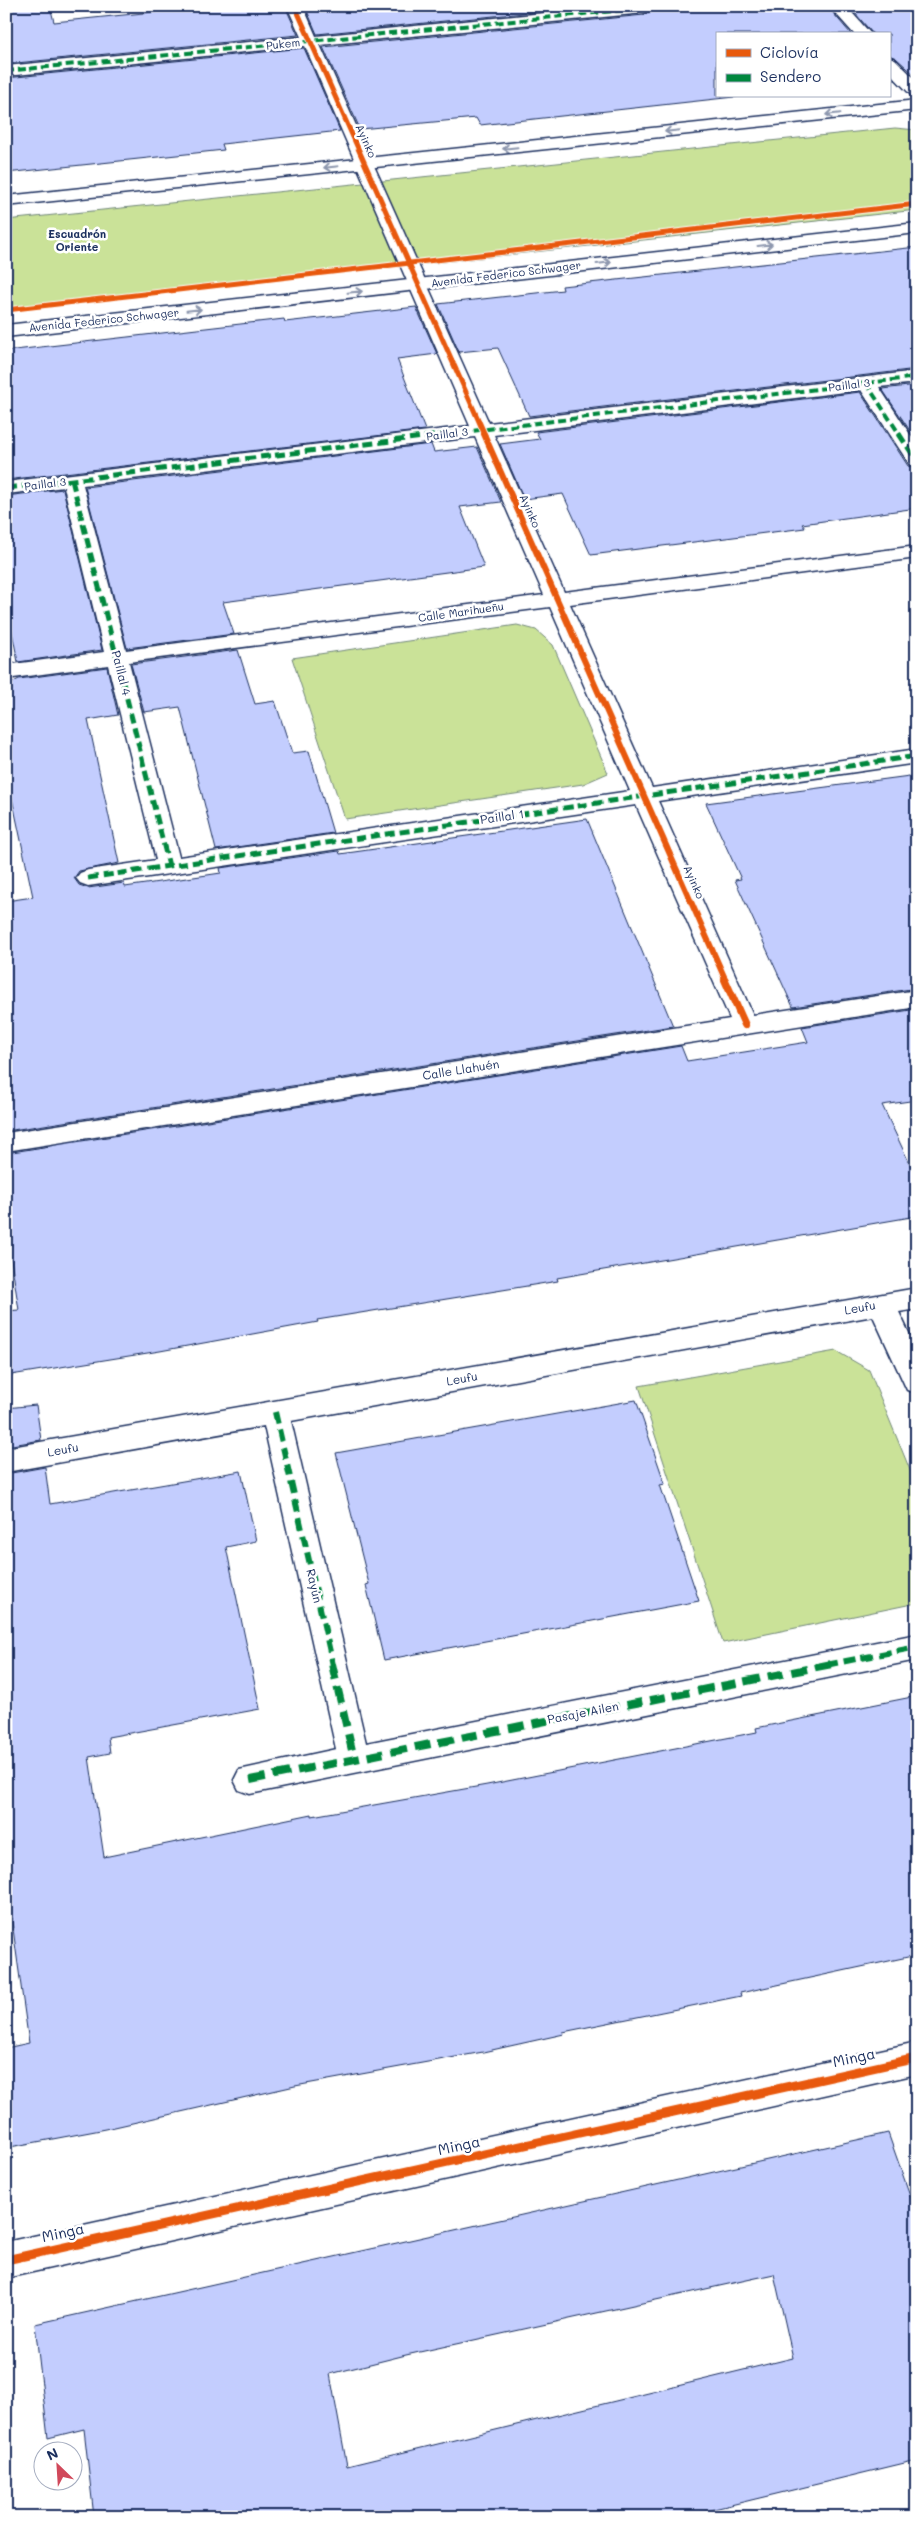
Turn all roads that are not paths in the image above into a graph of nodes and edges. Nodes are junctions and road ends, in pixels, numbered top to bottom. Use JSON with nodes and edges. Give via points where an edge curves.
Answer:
{"nodes":[{"id":1,"x":295,"y":6,"type":"edge"},
{"id":2,"x":837,"y":6,"type":"edge"},
{"id":3,"x":644,"y":8,"type":"dead end"},
{"id":4,"x":587,"y":10,"type":"edge"},
{"id":5,"x":861,"y":32,"type":"edge"},
{"id":6,"x":310,"y":41,"type":"junction"},
{"id":7,"x":890,"y":63,"type":"edge"},
{"id":8,"x":6,"y":71,"type":"edge"},
{"id":9,"x":917,"y":91,"type":"edge"},
{"id":10,"x":917,"y":105,"type":"edge"},
{"id":11,"x":364,"y":164,"type":"junction"},
{"id":12,"x":6,"y":201,"type":"edge"},
{"id":13,"x":917,"y":228,"type":"edge"},
{"id":14,"x":418,"y":285,"type":"junction"},
{"id":15,"x":6,"y":331,"type":"edge"},
{"id":16,"x":917,"y":377,"type":"edge"},
{"id":17,"x":866,"y":383,"type":"junction"},
{"id":18,"x":482,"y":430,"type":"junction"},
{"id":19,"x":917,"y":461,"type":"edge"},
{"id":20,"x":72,"y":480,"type":"junction"},
{"id":21,"x":7,"y":488,"type":"edge"},
{"id":22,"x":917,"y":552,"type":"edge"},
{"id":23,"x":556,"y":599,"type":"junction"},
{"id":24,"x":117,"y":657,"type":"junction"},
{"id":25,"x":6,"y":672,"type":"edge"},
{"id":26,"x":917,"y":756,"type":"edge"},
{"id":27,"x":644,"y":796,"type":"junction"},
{"id":28,"x":169,"y":866,"type":"junction"},
{"id":29,"x":88,"y":878,"type":"dead end"},
{"id":30,"x":917,"y":998,"type":"edge"},
{"id":31,"x":745,"y":1025,"type":"junction"},
{"id":32,"x":6,"y":1142,"type":"edge"},
{"id":33,"x":917,"y":1298,"type":"edge"},
{"id":34,"x":882,"y":1304,"type":"junction"},
{"id":35,"x":917,"y":1382,"type":"edge"},
{"id":36,"x":275,"y":1412,"type":"junction"},
{"id":37,"x":6,"y":1460,"type":"edge"},
{"id":38,"x":917,"y":1646,"type":"edge"},
{"id":39,"x":354,"y":1759,"type":"junction"},
{"id":40,"x":250,"y":1780,"type":"dead end"},
{"id":41,"x":917,"y":2058,"type":"edge"},
{"id":42,"x":6,"y":2260,"type":"edge"}],
"edges":[{"from":1,"to":6,"type":"street","name":"Ayinko"},
{"from":2,"to":5,"type":"street"},
{"from":3,"to":4,"type":"street","name":"Pukem"},
{"from":4,"to":6,"type":"street","name":"Pukem"},
{"from":6,"to":8,"type":"street","name":"Pukem"},
{"from":6,"to":11,"type":"street","name":"Ayinko"},
{"from":7,"to":9,"type":"street"},
{"from":10,"to":11,"type":"street","one_way":true},
{"from":11,"to":12,"type":"street","one_way":true},
{"from":11,"to":14,"type":"street","name":"Ayinko"},
{"from":14,"to":13,"type":"street","name":"Avenida Federico Schwager","one_way":true},
{"from":15,"to":14,"type":"street","name":"Avenida Federico Schwager","one_way":true},
{"from":14,"to":18,"type":"street","name":"Ayinko"},
{"from":16,"to":17,"type":"street","name":"Paillal 3"},
{"from":17,"to":18,"type":"street","name":"Paillal 3"},
{"from":17,"to":19,"type":"street"},
{"from":18,"to":20,"type":"street","name":"Paillal 3"},
{"from":18,"to":23,"type":"street","name":"Ayinko"},
{"from":20,"to":21,"type":"street","name":"Paillal 3"},
{"from":20,"to":24,"type":"street","name":"Paillal 4"},
{"from":22,"to":23,"type":"street","name":"Calle Marihueñu"},
{"from":23,"to":24,"type":"street","name":"Calle Marihueñu"},
{"from":23,"to":27,"type":"street","name":"Ayinko"},
{"from":24,"to":25,"type":"street","name":"Calle Marihueñu"},
{"from":24,"to":28,"type":"street","name":"Paillal 4"},
{"from":26,"to":27,"type":"street","name":"Paillal 1"},
{"from":27,"to":28,"type":"street","name":"Paillal 1"},
{"from":27,"to":31,"type":"street","name":"Ayinko"},
{"from":28,"to":29,"type":"street","name":"Paillal 1"},
{"from":30,"to":31,"type":"street","name":"Calle Llahuén"},
{"from":31,"to":32,"type":"street","name":"Calle Llahuén"},
{"from":33,"to":34,"type":"street","name":"Leufu"},
{"from":34,"to":35,"type":"street"},
{"from":34,"to":36,"type":"street","name":"Leufu"},
{"from":36,"to":37,"type":"street","name":"Leufu"},
{"from":36,"to":39,"type":"street","name":"Rayún"},
{"from":38,"to":39,"type":"street","name":"Pasaje Ailen"},
{"from":39,"to":40,"type":"street","name":"Pasaje Ailen"},
{"from":41,"to":42,"type":"street","name":"Minga"}]}
